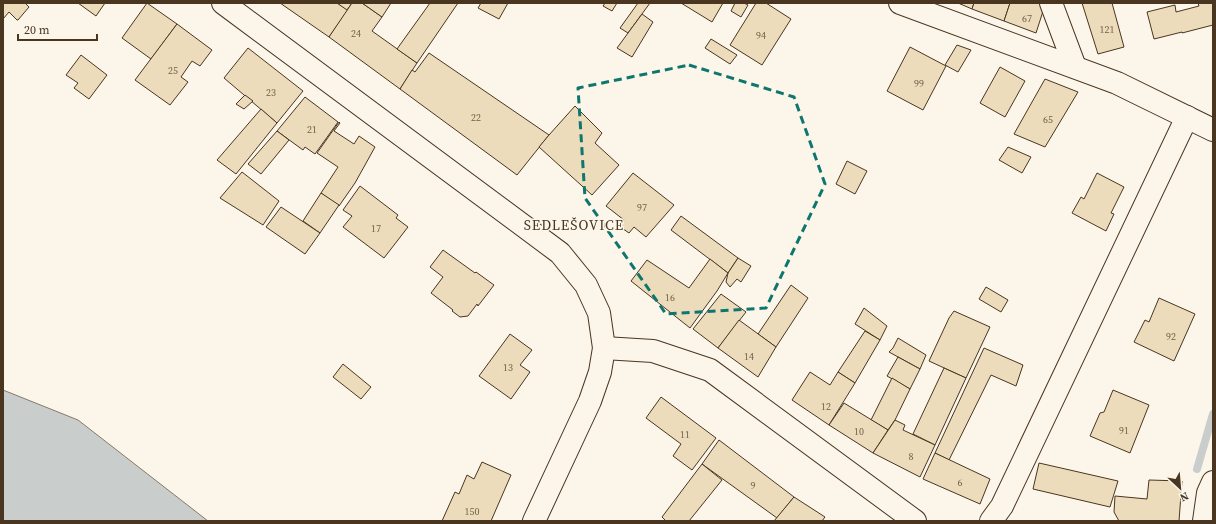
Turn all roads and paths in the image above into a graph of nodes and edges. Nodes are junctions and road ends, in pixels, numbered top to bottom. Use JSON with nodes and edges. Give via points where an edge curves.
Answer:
{"nodes":[{"id":1,"x":223,"y":3,"type":"edge"},
{"id":2,"x":900,"y":3,"type":"edge"},
{"id":3,"x":1051,"y":3,"type":"edge"},
{"id":4,"x":1076,"y":68,"type":"junction"},
{"id":5,"x":1187,"y":118,"type":"junction"},
{"id":6,"x":1213,"y":130,"type":"edge"},
{"id":7,"x":604,"y":348,"type":"junction"},
{"id":8,"x":1213,"y":482,"type":"edge"},
{"id":9,"x":534,"y":521,"type":"edge"},
{"id":10,"x":914,"y":521,"type":"edge"},
{"id":11,"x":991,"y":521,"type":"edge"},
{"id":12,"x":1204,"y":521,"type":"edge"}],
"edges":[{"from":1,"to":7,"type":"street","via":[[560,253],[586,285],[599,313]]},
{"from":2,"to":4,"type":"street"},
{"from":3,"to":4,"type":"street"},
{"from":4,"to":5,"type":"street","via":[[1117,83]]},
{"from":5,"to":6,"type":"street"},
{"from":5,"to":11,"type":"street","via":[[1002,506]]},
{"from":7,"to":9,"type":"street","via":[[600,372],[590,400]]},
{"from":7,"to":10,"type":"street","via":[[653,352],[710,370]]},
{"from":8,"to":12,"type":"street","via":[[1208,493]]}]}
